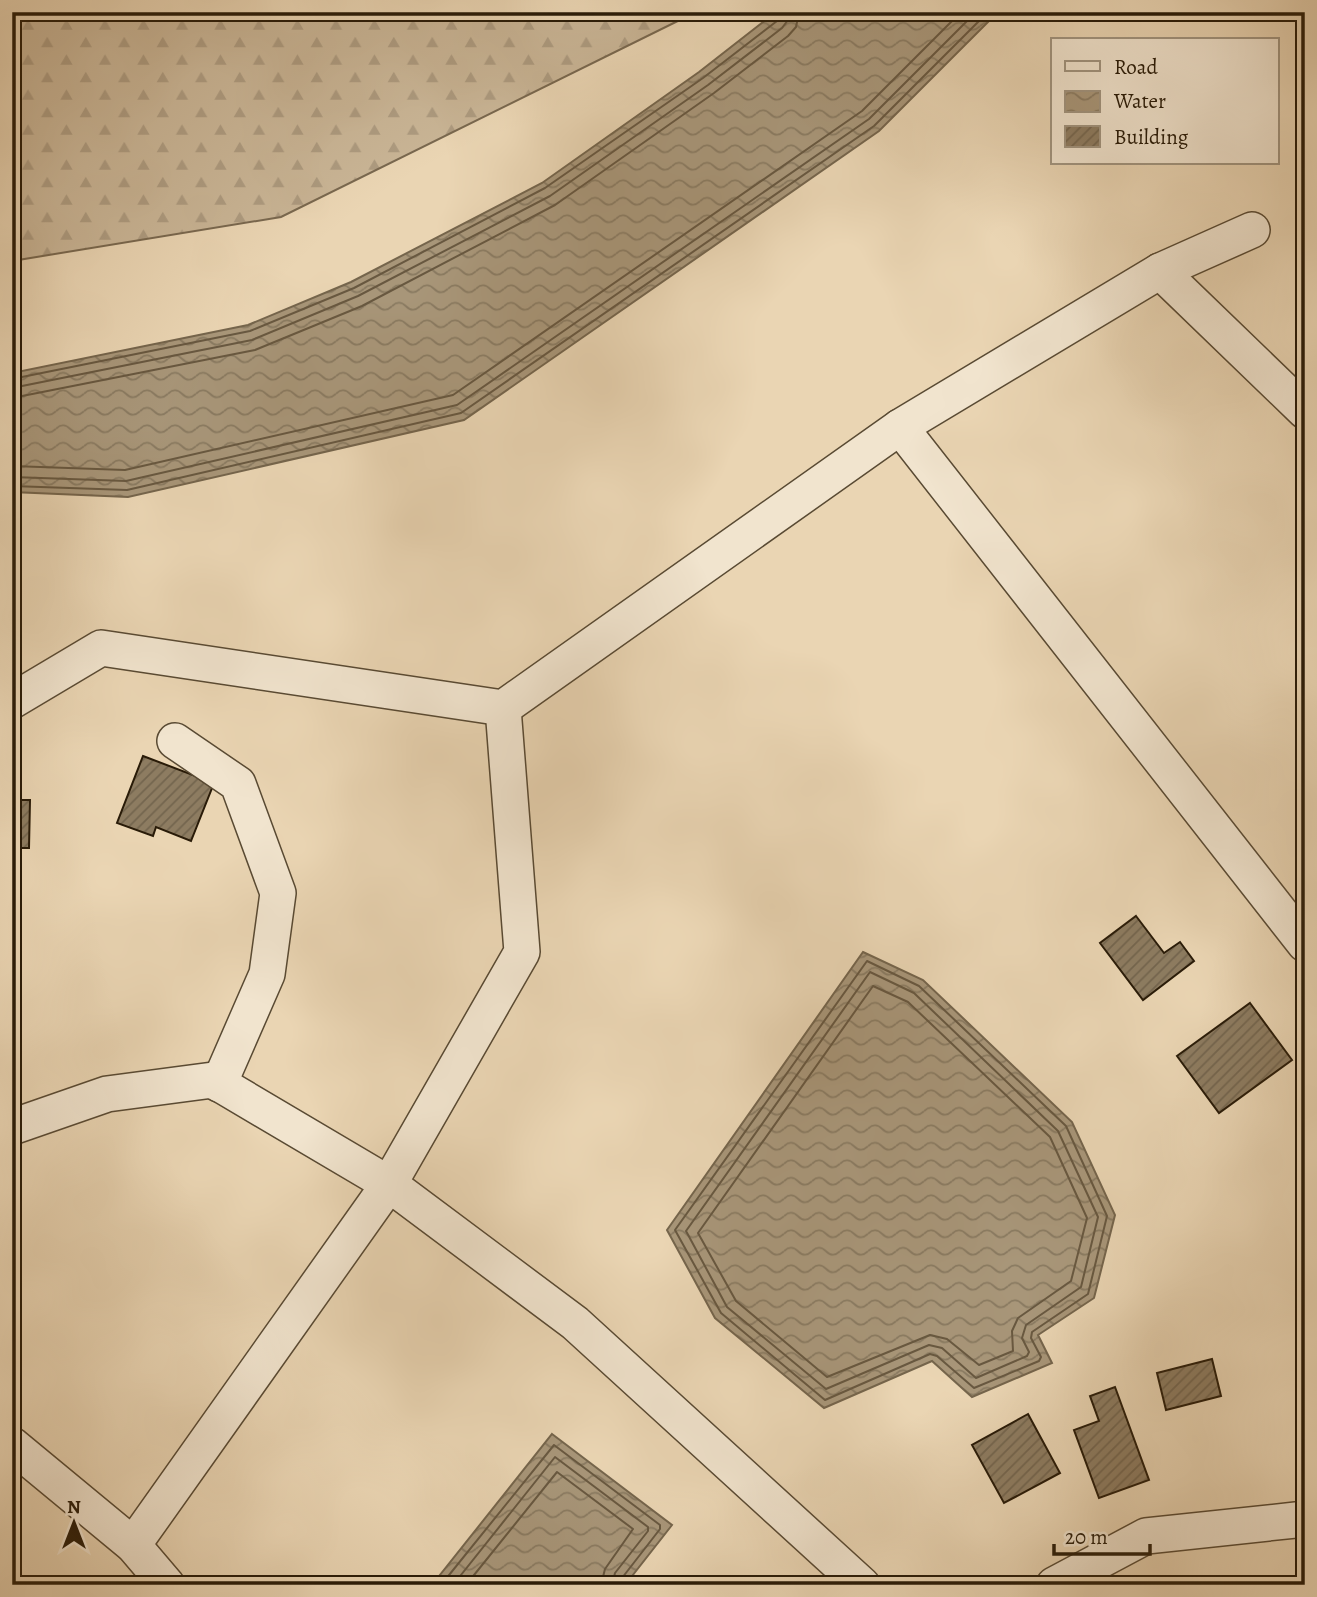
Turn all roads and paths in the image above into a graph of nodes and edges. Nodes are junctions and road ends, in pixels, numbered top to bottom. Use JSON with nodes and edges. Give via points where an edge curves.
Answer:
{"nodes":[{"id":1,"x":1252,"y":230,"type":"dead end"},
{"id":2,"x":1160,"y":271,"type":"junction"},
{"id":3,"x":1305,"y":411,"type":"edge"},
{"id":4,"x":900,"y":427,"type":"junction"},
{"id":5,"x":12,"y":701,"type":"edge"},
{"id":6,"x":503,"y":708,"type":"junction"},
{"id":7,"x":175,"y":741,"type":"dead end"},
{"id":8,"x":1305,"y":944,"type":"edge"},
{"id":9,"x":219,"y":1084,"type":"junction"},
{"id":10,"x":12,"y":1127,"type":"edge"},
{"id":11,"x":389,"y":1184,"type":"junction"},
{"id":12,"x":12,"y":1445,"type":"edge"},
{"id":13,"x":1305,"y":1519,"type":"edge"},
{"id":14,"x":133,"y":1545,"type":"junction"},
{"id":15,"x":167,"y":1585,"type":"edge"},
{"id":16,"x":862,"y":1585,"type":"edge"},
{"id":17,"x":1054,"y":1585,"type":"edge"}],
"edges":[{"from":1,"to":2,"type":"street"},
{"from":2,"to":3,"type":"street"},
{"from":2,"to":4,"type":"street"},
{"from":4,"to":6,"type":"street"},
{"from":4,"to":8,"type":"street"},
{"from":5,"to":6,"type":"street","via":[[101,649]]},
{"from":6,"to":11,"type":"street","via":[[522,952]]},
{"from":7,"to":9,"type":"street","via":[[238,784],[278,893],[267,974]]},
{"from":9,"to":10,"type":"street","via":[[213,1080],[107,1094]]},
{"from":9,"to":11,"type":"street"},
{"from":11,"to":14,"type":"street"},
{"from":11,"to":16,"type":"street","via":[[575,1323]]},
{"from":12,"to":14,"type":"street"},
{"from":13,"to":17,"type":"street","via":[[1146,1536]]},
{"from":14,"to":15,"type":"street"}]}
